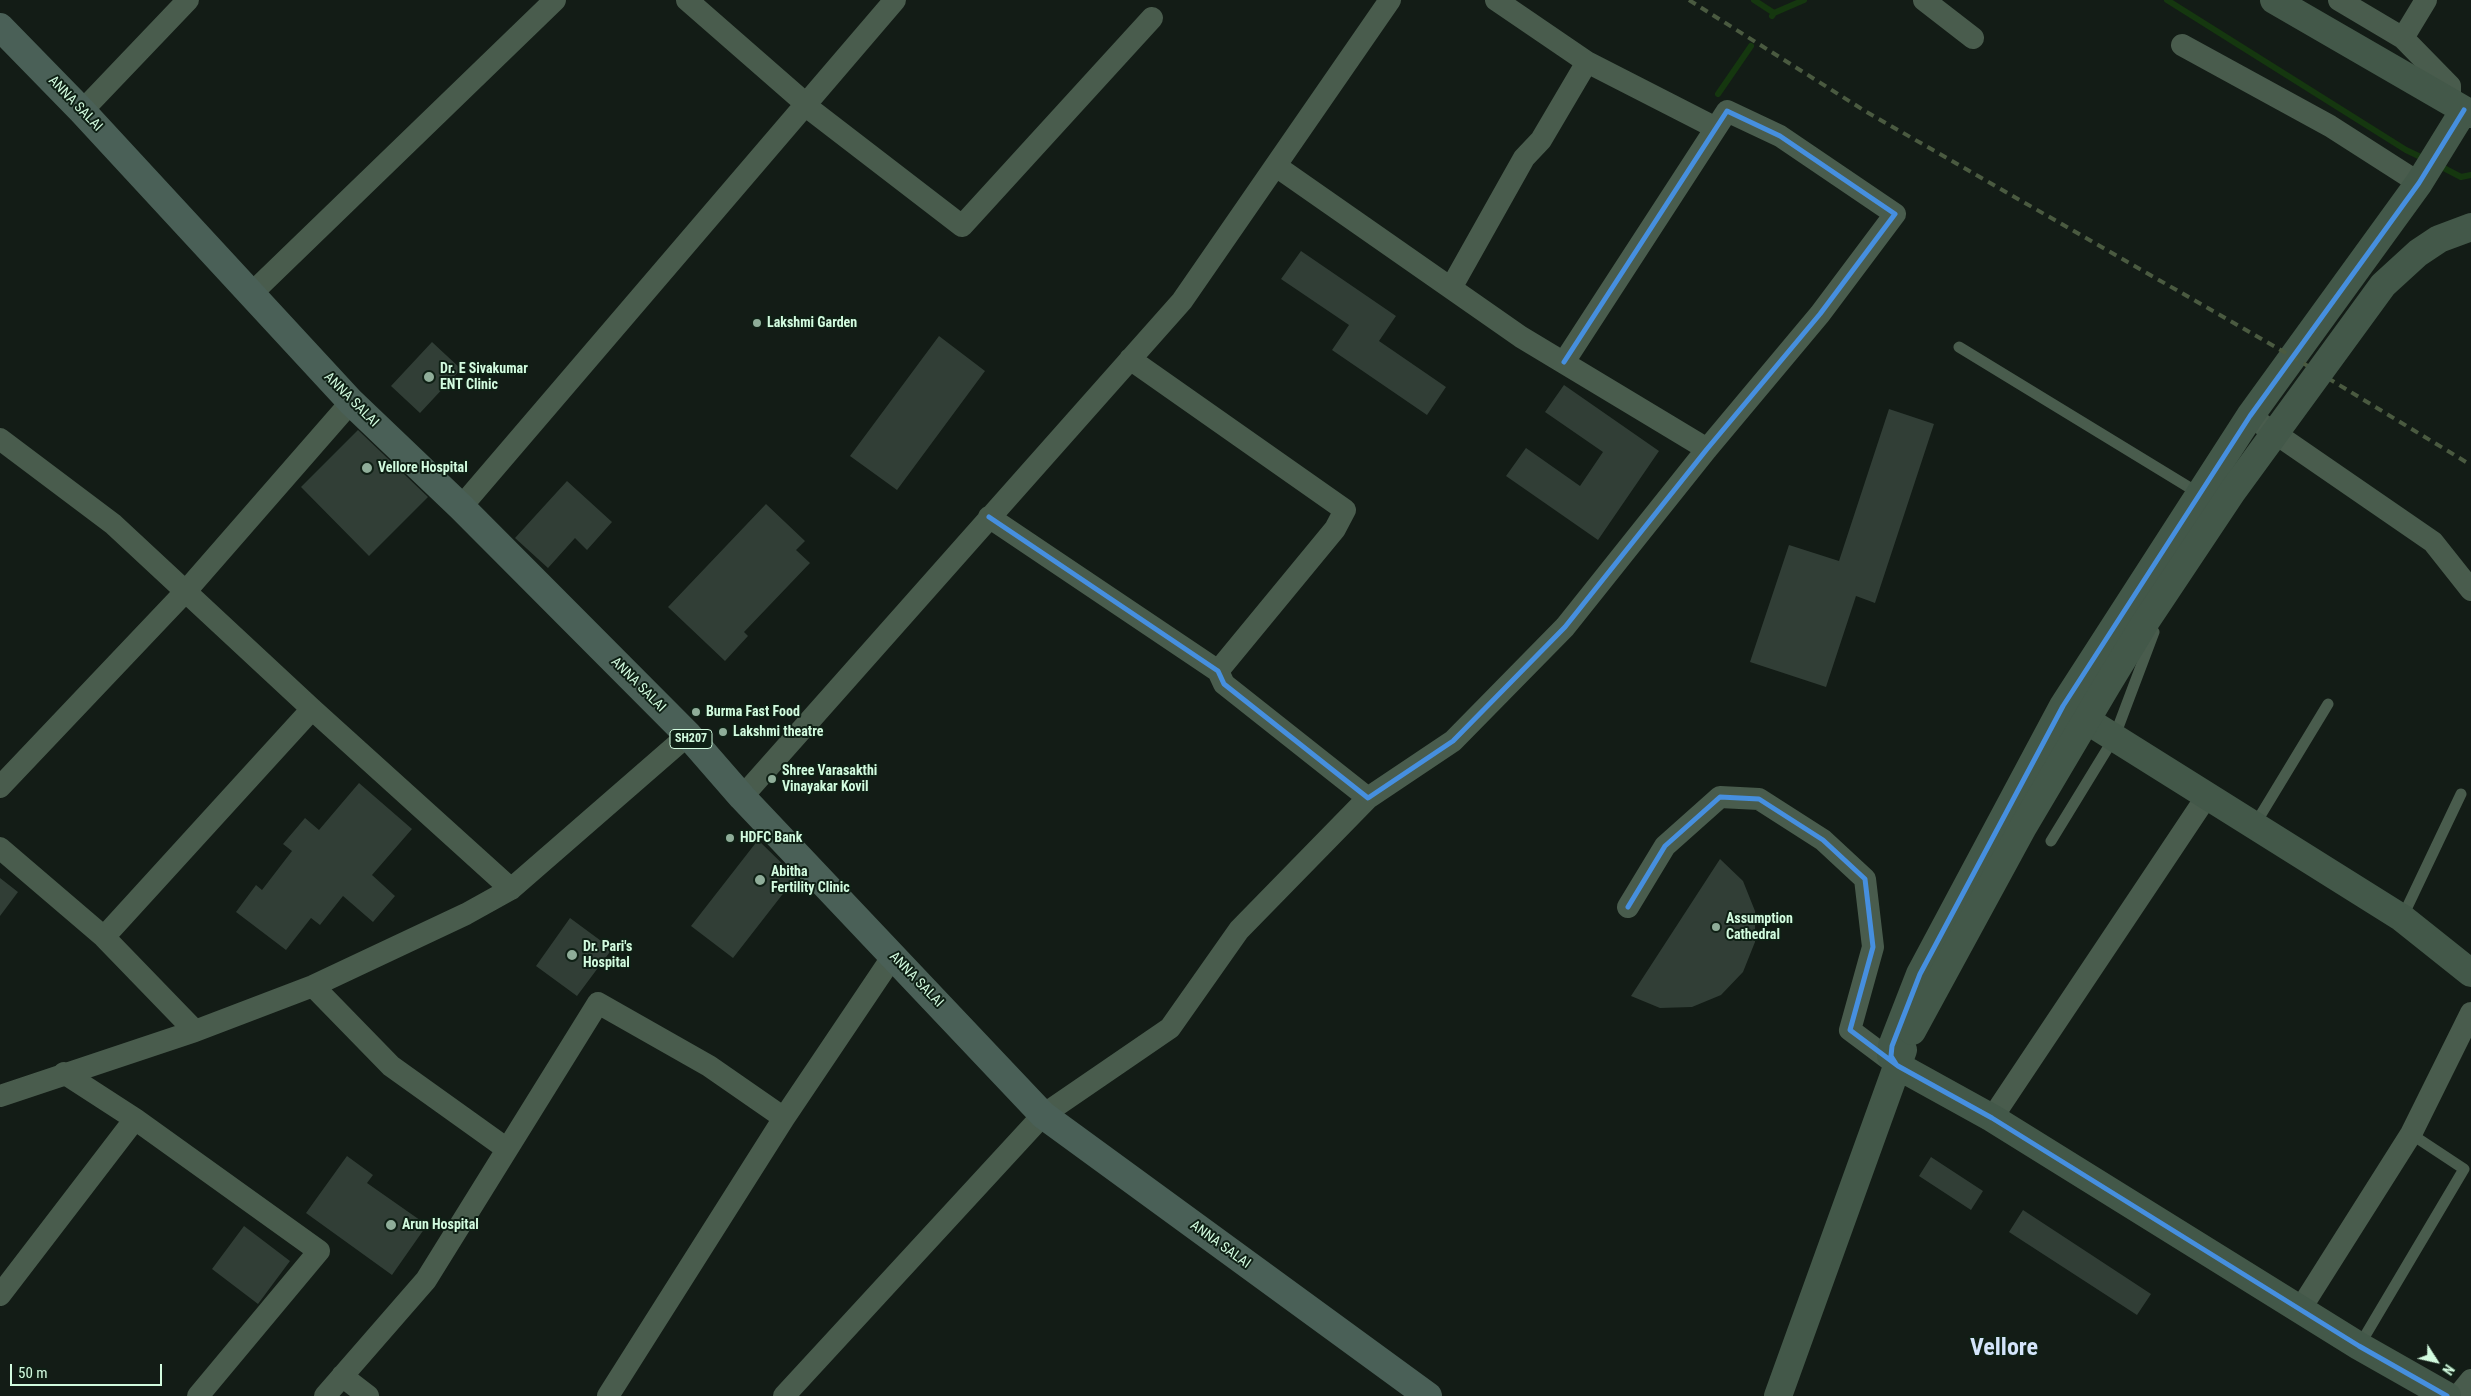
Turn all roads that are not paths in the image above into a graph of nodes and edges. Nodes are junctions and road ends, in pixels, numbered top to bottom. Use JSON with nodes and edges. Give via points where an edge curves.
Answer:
{"nodes":[{"id":1,"x":188,"y":0,"type":"edge"},
{"id":2,"x":555,"y":0,"type":"edge"},
{"id":3,"x":688,"y":0,"type":"edge"},
{"id":4,"x":895,"y":0,"type":"edge"},
{"id":5,"x":1390,"y":0,"type":"edge"},
{"id":6,"x":1496,"y":0,"type":"edge"},
{"id":7,"x":1924,"y":0,"type":"edge"},
{"id":8,"x":2274,"y":0,"type":"edge"},
{"id":9,"x":2339,"y":0,"type":"edge"},
{"id":10,"x":2426,"y":0,"type":"edge"},
{"id":11,"x":1152,"y":18,"type":"dead end"},
{"id":12,"x":0,"y":27,"type":"edge"},
{"id":13,"x":1974,"y":38,"type":"dead end"},
{"id":14,"x":2403,"y":38,"type":"junction"},
{"id":15,"x":2182,"y":45,"type":"dead end"},
{"id":16,"x":1587,"y":62,"type":"junction"},
{"id":17,"x":806,"y":104,"type":"junction"},
{"id":18,"x":2462,"y":109,"type":"edge"},
{"id":19,"x":82,"y":111,"type":"junction"},
{"id":20,"x":1716,"y":128,"type":"junction"},
{"id":21,"x":1276,"y":166,"type":"junction"},
{"id":22,"x":2419,"y":183,"type":"junction"},
{"id":23,"x":2471,"y":227,"type":"edge"},
{"id":24,"x":1451,"y":288,"type":"junction"},
{"id":25,"x":250,"y":295,"type":"junction"},
{"id":26,"x":1959,"y":347,"type":"dead end"},
{"id":27,"x":1130,"y":359,"type":"junction"},
{"id":28,"x":1564,"y":362,"type":"junction"},
{"id":29,"x":351,"y":402,"type":"junction"},
{"id":30,"x":2250,"y":416,"type":"junction"},
{"id":31,"x":0,"y":440,"type":"edge"},
{"id":32,"x":1707,"y":449,"type":"junction"},
{"id":33,"x":2200,"y":494,"type":"junction"},
{"id":34,"x":461,"y":508,"type":"junction"},
{"id":35,"x":989,"y":517,"type":"junction"},
{"id":36,"x":2471,"y":590,"type":"edge"},
{"id":37,"x":186,"y":591,"type":"junction"},
{"id":38,"x":2154,"y":632,"type":"dead end"},
{"id":39,"x":1218,"y":671,"type":"junction"},
{"id":40,"x":2328,"y":704,"type":"dead end"},
{"id":41,"x":2063,"y":706,"type":"junction"},
{"id":42,"x":312,"y":709,"type":"junction"},
{"id":43,"x":688,"y":735,"type":"junction"},
{"id":44,"x":2114,"y":738,"type":"junction"},
{"id":45,"x":0,"y":787,"type":"edge"},
{"id":46,"x":2461,"y":794,"type":"dead end"},
{"id":47,"x":2207,"y":796,"type":"junction"},
{"id":48,"x":742,"y":797,"type":"junction"},
{"id":49,"x":1368,"y":798,"type":"junction"},
{"id":50,"x":2254,"y":826,"type":"junction"},
{"id":51,"x":2051,"y":841,"type":"dead end"},
{"id":52,"x":0,"y":848,"type":"edge"},
{"id":53,"x":511,"y":889,"type":"junction"},
{"id":54,"x":1628,"y":907,"type":"dead end"},
{"id":55,"x":2402,"y":918,"type":"junction"},
{"id":56,"x":104,"y":937,"type":"junction"},
{"id":57,"x":893,"y":956,"type":"junction"},
{"id":58,"x":2471,"y":973,"type":"edge"},
{"id":59,"x":313,"y":986,"type":"junction"},
{"id":60,"x":2471,"y":1013,"type":"edge"},
{"id":61,"x":195,"y":1030,"type":"junction"},
{"id":62,"x":1898,"y":1066,"type":"junction"},
{"id":63,"x":64,"y":1073,"type":"junction"},
{"id":64,"x":0,"y":1096,"type":"edge"},
{"id":65,"x":1043,"y":1115,"type":"junction"},
{"id":66,"x":784,"y":1118,"type":"junction"},
{"id":67,"x":1992,"y":1118,"type":"junction"},
{"id":68,"x":135,"y":1119,"type":"junction"},
{"id":69,"x":2411,"y":1134,"type":"junction"},
{"id":70,"x":507,"y":1149,"type":"junction"},
{"id":71,"x":2467,"y":1171,"type":"edge"},
{"id":72,"x":0,"y":1295,"type":"edge"},
{"id":73,"x":2301,"y":1308,"type":"junction"},
{"id":74,"x":2359,"y":1346,"type":"junction"},
{"id":75,"x":342,"y":1376,"type":"junction"},
{"id":76,"x":2471,"y":1380,"type":"edge"},
{"id":77,"x":198,"y":1396,"type":"edge"},
{"id":78,"x":325,"y":1396,"type":"edge"},
{"id":79,"x":368,"y":1396,"type":"edge"},
{"id":80,"x":608,"y":1396,"type":"edge"},
{"id":81,"x":784,"y":1396,"type":"edge"},
{"id":82,"x":1428,"y":1396,"type":"edge"},
{"id":83,"x":1778,"y":1396,"type":"edge"},
{"id":84,"x":2447,"y":1396,"type":"edge"},
{"id":85,"x":2458,"y":1396,"type":"edge"}],
"edges":[{"from":1,"to":19,"type":"street"},
{"from":2,"to":25,"type":"street"},
{"from":3,"to":17,"type":"street"},
{"from":4,"to":17,"type":"street"},
{"from":5,"to":21,"type":"street"},
{"from":6,"to":16,"type":"street"},
{"from":7,"to":13,"type":"street"},
{"from":8,"to":18,"type":"street"},
{"from":9,"to":14,"type":"street"},
{"from":10,"to":14,"type":"street"},
{"from":11,"to":17,"type":"street","via":[[962,226]]},
{"from":12,"to":19,"type":"main road","name":"ANNA SALAI","number":"SH207"},
{"from":14,"to":18,"type":"street","via":[[2450,86]]},
{"from":15,"to":22,"type":"street","via":[[2330,126]]},
{"from":16,"to":20,"type":"street"},
{"from":16,"to":24,"type":"street","via":[[1541,140],[1524,158]]},
{"from":17,"to":34,"type":"street"},
{"from":18,"to":22,"type":"street"},
{"from":19,"to":25,"type":"main road","name":"ANNA SALAI","number":"SH207"},
{"from":20,"to":28,"type":"street"},
{"from":20,"to":32,"type":"street","via":[[1727,111],[1780,136],[1895,214],[1820,314]]},
{"from":21,"to":24,"type":"street"},
{"from":21,"to":27,"type":"street","via":[[1182,301]]},
{"from":22,"to":30,"type":"street"},
{"from":23,"to":62,"type":"street","bridge":true,"via":[[2439,239],[2418,253],[2383,285],[2221,508],[2146,621],[2023,827],[1912,1031]]},
{"from":24,"to":28,"type":"street","via":[[1521,337]]},
{"from":25,"to":29,"type":"main road","name":"ANNA SALAI","number":"SH207"},
{"from":26,"to":33,"type":"lane"},
{"from":27,"to":35,"type":"street"},
{"from":27,"to":39,"type":"street","via":[[1345,510],[1335,529]]},
{"from":28,"to":32,"type":"street"},
{"from":29,"to":34,"type":"main road","name":"ANNA SALAI","number":"SH207"},
{"from":29,"to":37,"type":"street"},
{"from":30,"to":33,"type":"street"},
{"from":30,"to":36,"type":"street","via":[[2433,542]]},
{"from":31,"to":37,"type":"street","via":[[113,524]]},
{"from":32,"to":49,"type":"street","via":[[1565,627],[1453,741]]},
{"from":33,"to":41,"type":"street"},
{"from":34,"to":43,"type":"main road","name":"ANNA SALAI","number":"SH207"},
{"from":35,"to":39,"type":"street"},
{"from":35,"to":48,"type":"street"},
{"from":37,"to":42,"type":"street"},
{"from":37,"to":45,"type":"street"},
{"from":38,"to":44,"type":"lane"},
{"from":39,"to":49,"type":"street","via":[[1224,684]]},
{"from":40,"to":50,"type":"lane"},
{"from":41,"to":44,"type":"street"},
{"from":41,"to":62,"type":"street","via":[[1920,974],[1892,1046],[1891,1056]]},
{"from":42,"to":53,"type":"street"},
{"from":42,"to":56,"type":"street"},
{"from":43,"to":48,"type":"main road","name":"ANNA SALAI","number":"SH207"},
{"from":43,"to":53,"type":"street"},
{"from":44,"to":47,"type":"street"},
{"from":44,"to":51,"type":"lane"},
{"from":46,"to":55,"type":"lane"},
{"from":47,"to":50,"type":"street"},
{"from":47,"to":67,"type":"street"},
{"from":48,"to":57,"type":"main road","name":"ANNA SALAI","number":"SH207"},
{"from":49,"to":65,"type":"street","via":[[1239,930],[1170,1028]]},
{"from":50,"to":55,"type":"street"},
{"from":52,"to":56,"type":"street"},
{"from":53,"to":59,"type":"street","via":[[466,914]]},
{"from":54,"to":62,"type":"street","via":[[1665,846],[1720,797],[1758,799],[1823,840],[1865,879],[1873,947],[1850,1030]]},
{"from":55,"to":58,"type":"street"},
{"from":56,"to":61,"type":"street"},
{"from":57,"to":65,"type":"main road","name":"ANNA SALAI","number":"SH207"},
{"from":57,"to":66,"type":"street"},
{"from":59,"to":61,"type":"street"},
{"from":59,"to":70,"type":"street","via":[[391,1066]]},
{"from":60,"to":69,"type":"street"},
{"from":61,"to":63,"type":"street"},
{"from":62,"to":67,"type":"street"},
{"from":62,"to":83,"type":"street"},
{"from":63,"to":64,"type":"street"},
{"from":63,"to":68,"type":"street"},
{"from":65,"to":81,"type":"street"},
{"from":65,"to":82,"type":"main road","name":"ANNA SALAI","number":"SH207"},
{"from":66,"to":70,"type":"street","via":[[709,1066],[598,1003]]},
{"from":66,"to":80,"type":"street"},
{"from":67,"to":73,"type":"street"},
{"from":68,"to":72,"type":"street"},
{"from":68,"to":77,"type":"street","via":[[319,1251]]},
{"from":69,"to":71,"type":"lane"},
{"from":69,"to":73,"type":"street"},
{"from":70,"to":75,"type":"street","via":[[426,1280]]},
{"from":71,"to":74,"type":"lane"},
{"from":73,"to":74,"type":"street"},
{"from":74,"to":84,"type":"street"},
{"from":75,"to":78,"type":"street"},
{"from":75,"to":79,"type":"street"},
{"from":76,"to":85,"type":"street"}]}
